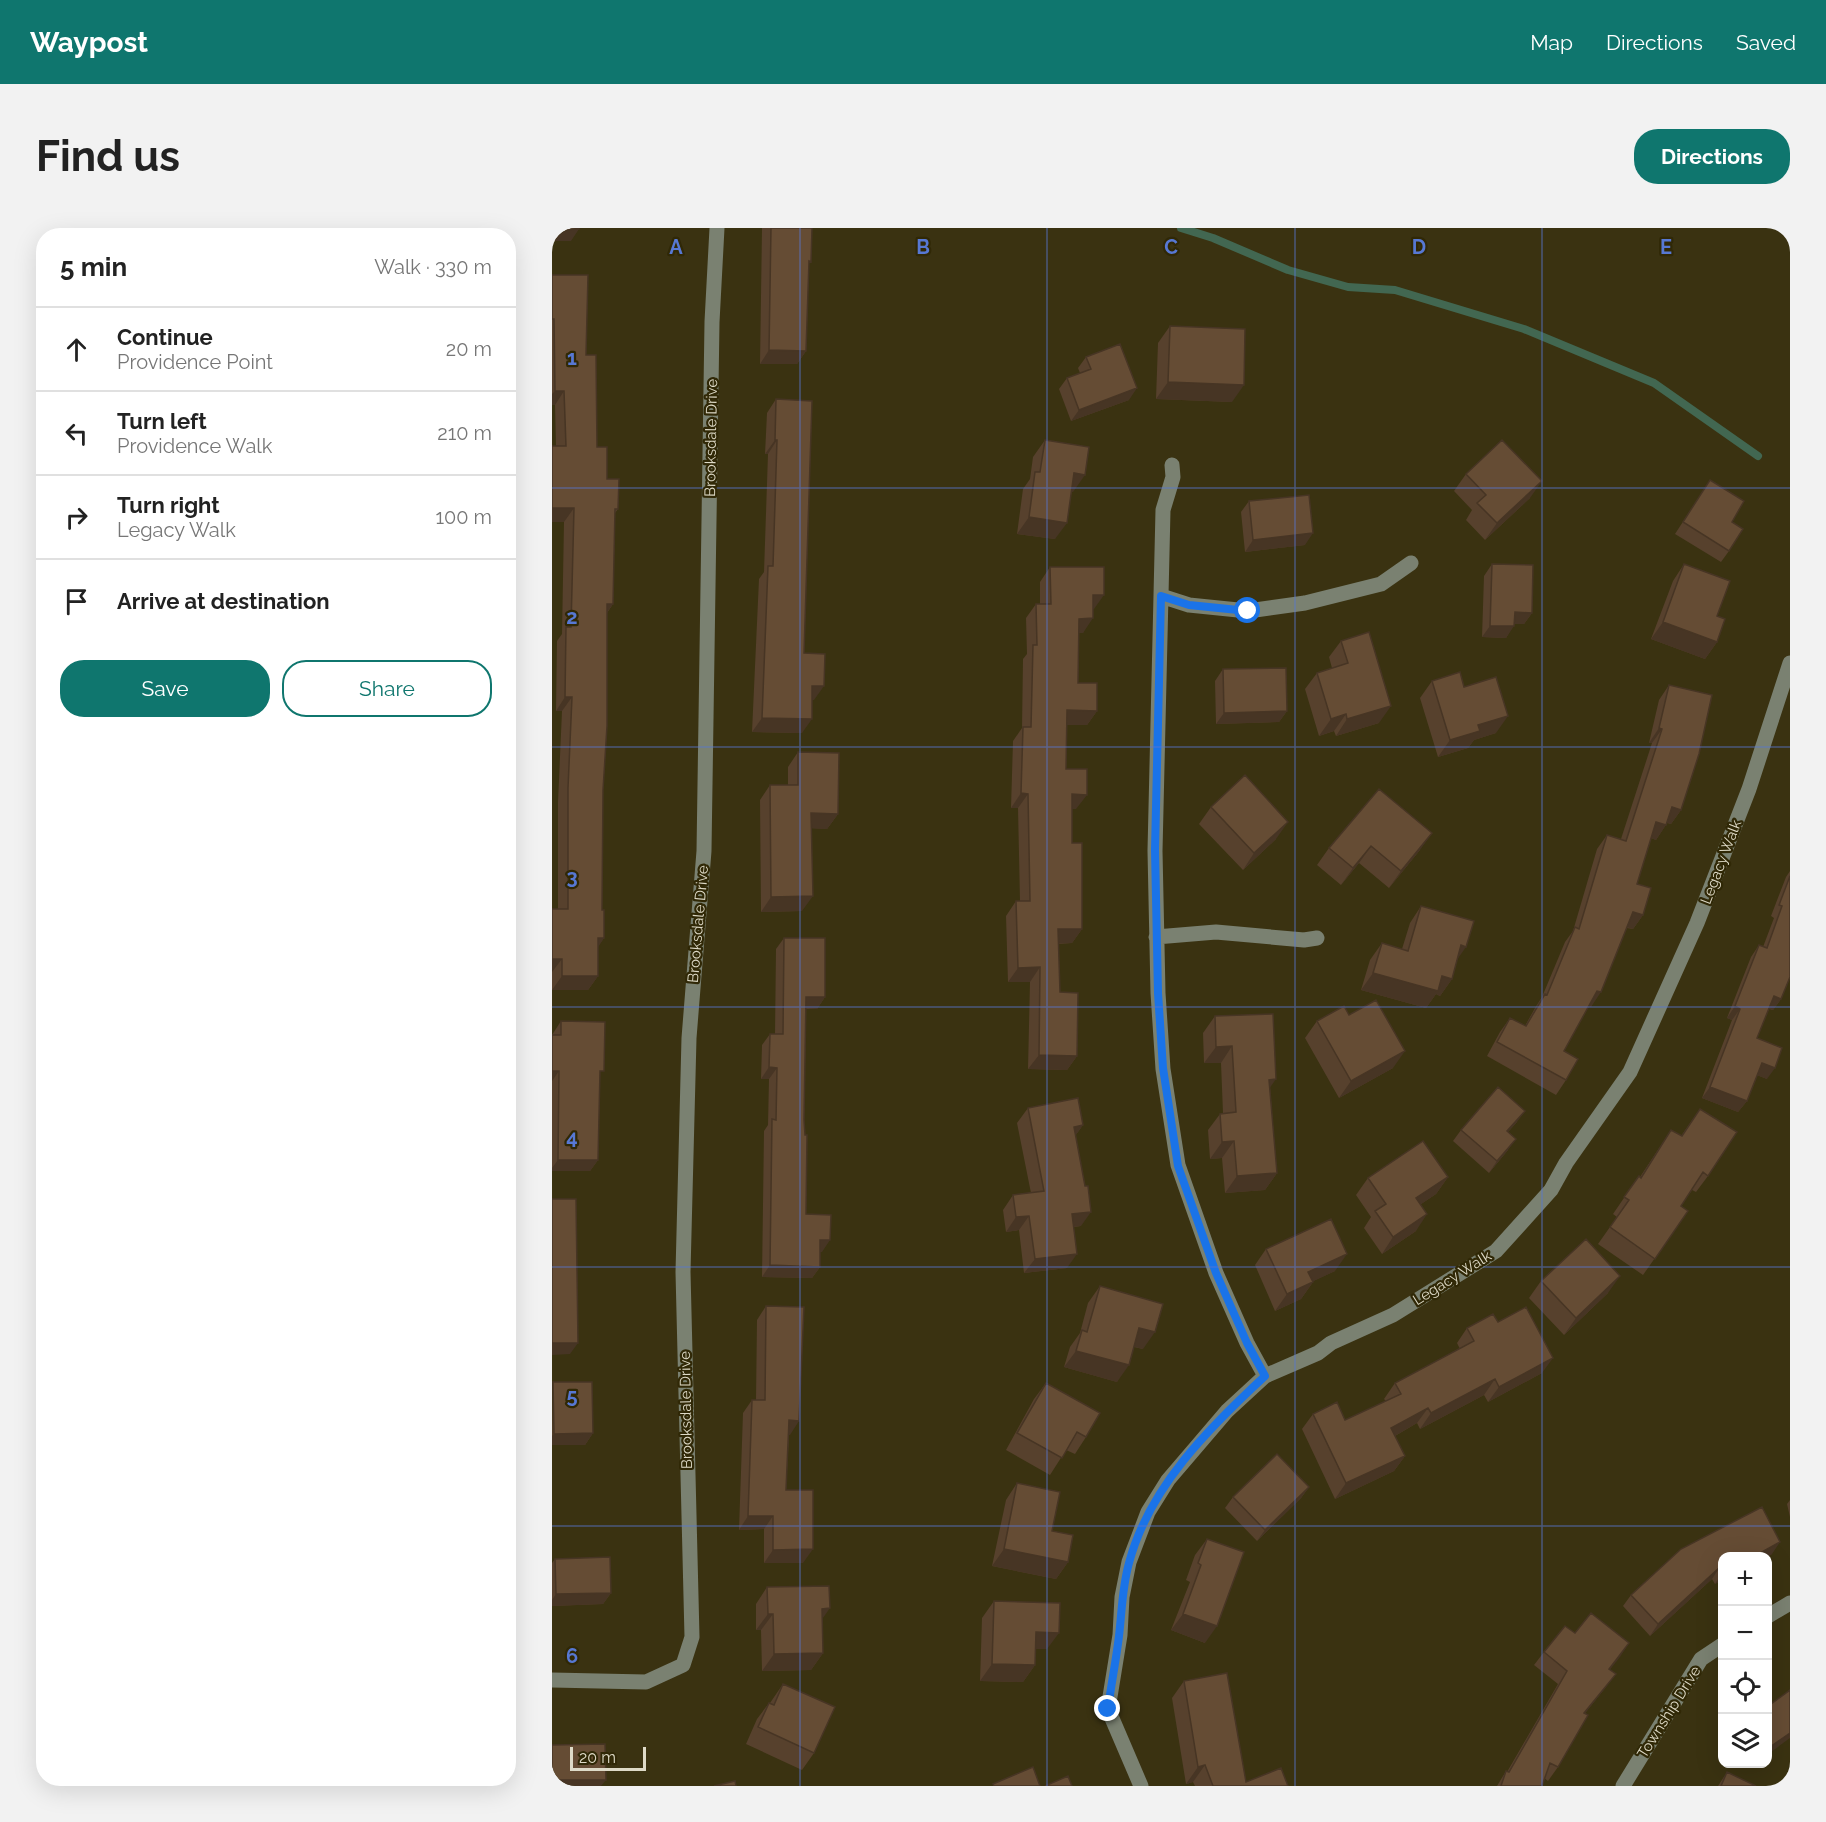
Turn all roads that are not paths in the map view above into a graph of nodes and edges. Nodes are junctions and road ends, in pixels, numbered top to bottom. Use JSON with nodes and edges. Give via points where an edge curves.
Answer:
{"nodes":[{"id":1,"x":717,"y":228,"type":"edge"},
{"id":2,"x":1172,"y":465,"type":"dead end"},
{"id":3,"x":1411,"y":563,"type":"dead end"},
{"id":4,"x":1161,"y":596,"type":"junction"},
{"id":5,"x":1790,"y":663,"type":"edge"},
{"id":6,"x":1156,"y":937,"type":"junction"},
{"id":7,"x":1317,"y":938,"type":"dead end"},
{"id":8,"x":1265,"y":1376,"type":"junction"},
{"id":9,"x":1790,"y":1604,"type":"edge"},
{"id":10,"x":1772,"y":1613,"type":"edge"},
{"id":11,"x":1718,"y":1648,"type":"edge"},
{"id":12,"x":552,"y":1680,"type":"edge"},
{"id":13,"x":1141,"y":1786,"type":"edge"},
{"id":14,"x":1623,"y":1786,"type":"edge"}],
"edges":[{"from":1,"to":12,"type":"street","name":"Brooksdale Drive","via":[[712,322],[704,850],[689,1038],[683,1272],[692,1637],[683,1665],[646,1682]]},
{"from":2,"to":4,"type":"street","via":[[1173,477],[1163,510]]},
{"from":3,"to":4,"type":"street","via":[[1381,584],[1282,607],[1248,611],[1189,605]]},
{"from":4,"to":6,"type":"street"},
{"from":5,"to":8,"type":"street","name":"Legacy Walk","via":[[1749,789],[1697,924],[1630,1072],[1551,1190],[1496,1251],[1393,1315]]},
{"from":6,"to":7,"type":"street","via":[[1216,932]]},
{"from":6,"to":8,"type":"street","via":[[1163,1068],[1178,1166],[1216,1273]]},
{"from":8,"to":13,"type":"street","name":"Legacy Walk","via":[[1227,1411],[1168,1480],[1148,1512],[1129,1562],[1108,1709]]},
{"from":9,"to":10,"type":"street"},
{"from":11,"to":14,"type":"street","name":"Township Drive","via":[[1701,1659]]}]}
